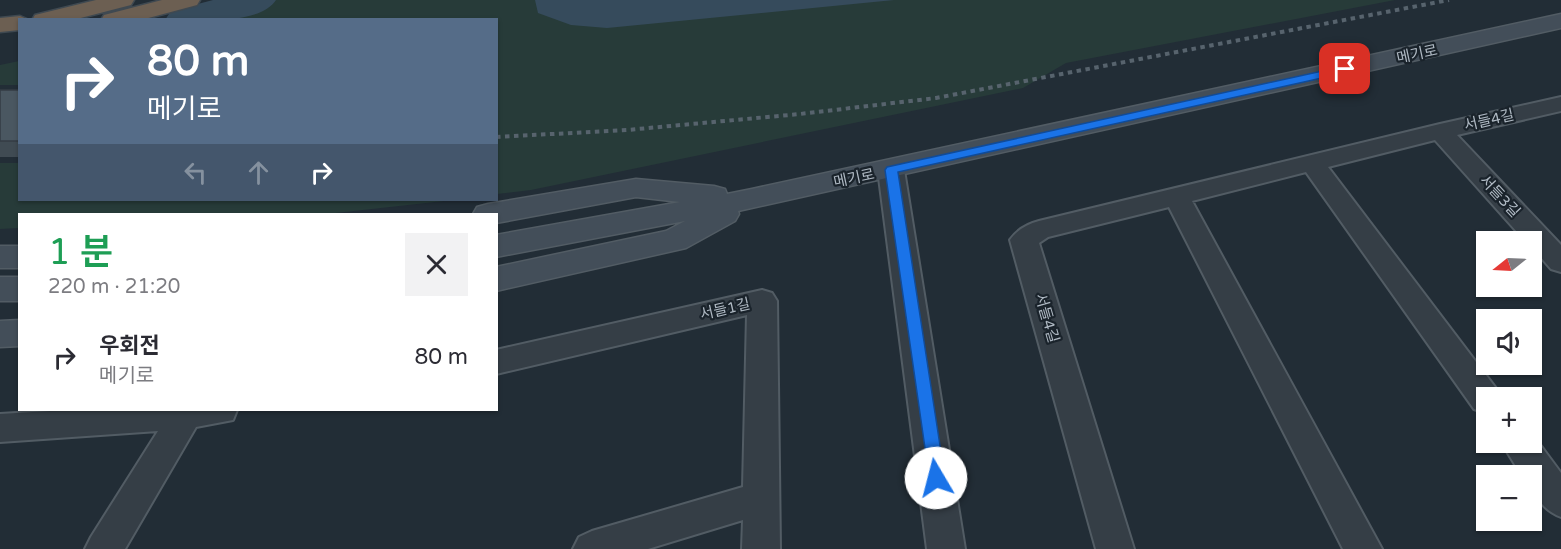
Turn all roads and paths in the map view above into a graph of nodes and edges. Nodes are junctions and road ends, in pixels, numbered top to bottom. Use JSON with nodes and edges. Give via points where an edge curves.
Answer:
{"nodes":[{"id":1,"x":123,"y":0,"type":"edge"},
{"id":2,"x":189,"y":0,"type":"edge"},
{"id":3,"x":51,"y":18,"type":"edge"},
{"id":4,"x":120,"y":18,"type":"edge"},
{"id":5,"x":1561,"y":21,"type":"edge"},
{"id":6,"x":18,"y":23,"type":"edge"},
{"id":7,"x":0,"y":25,"type":"edge"},
{"id":8,"x":18,"y":37,"type":"edge"},
{"id":9,"x":0,"y":39,"type":"edge"},
{"id":10,"x":1561,"y":104,"type":"edge"},
{"id":11,"x":1440,"y":131,"type":"junction"},
{"id":12,"x":1313,"y":164,"type":"junction"},
{"id":13,"x":891,"y":170,"type":"junction"},
{"id":14,"x":1177,"y":198,"type":"junction"},
{"id":15,"x":752,"y":199,"type":"junction"},
{"id":16,"x":494,"y":213,"type":"edge"},
{"id":17,"x":498,"y":246,"type":"edge"},
{"id":18,"x":0,"y":257,"type":"edge"},
{"id":19,"x":18,"y":257,"type":"edge"},
{"id":20,"x":1561,"y":262,"type":"edge"},
{"id":21,"x":498,"y":279,"type":"edge"},
{"id":22,"x":0,"y":289,"type":"edge"},
{"id":23,"x":18,"y":290,"type":"edge"},
{"id":24,"x":18,"y":333,"type":"edge"},
{"id":25,"x":0,"y":334,"type":"edge"},
{"id":26,"x":498,"y":362,"type":"edge"},
{"id":27,"x":1476,"y":387,"type":"edge"},
{"id":28,"x":214,"y":411,"type":"edge"},
{"id":29,"x":186,"y":415,"type":"junction"},
{"id":30,"x":0,"y":428,"type":"edge"},
{"id":31,"x":1526,"y":453,"type":"edge"},
{"id":32,"x":761,"y":498,"type":"junction"},
{"id":33,"x":1561,"y":501,"type":"edge"},
{"id":34,"x":104,"y":549,"type":"edge"},
{"id":35,"x":592,"y":549,"type":"edge"},
{"id":36,"x":761,"y":549,"type":"edge"},
{"id":37,"x":946,"y":549,"type":"edge"},
{"id":38,"x":1115,"y":549,"type":"edge"},
{"id":39,"x":1363,"y":549,"type":"edge"}],
"edges":[{"from":1,"to":3,"type":"highway"},
{"from":2,"to":4,"type":"highway"},
{"from":5,"to":13,"type":"street","name":"메기로"},
{"from":6,"to":7,"type":"highway"},
{"from":8,"to":9,"type":"highway"},
{"from":10,"to":11,"type":"street","name":"서들4길"},
{"from":11,"to":12,"type":"street","name":"서들4길"},
{"from":11,"to":20,"type":"street","name":"서들3길"},
{"from":12,"to":14,"type":"street","name":"서들4길"},
{"from":12,"to":27,"type":"street"},
{"from":13,"to":15,"type":"street","name":"메기로"},
{"from":13,"to":37,"type":"street"},
{"from":14,"to":38,"type":"street","name":"서들4길","via":[[1038,230],[1024,240]]},
{"from":14,"to":39,"type":"street"},
{"from":15,"to":16,"type":"street","via":[[636,188]]},
{"from":15,"to":17,"type":"street","name":"메기로"},
{"from":15,"to":21,"type":"street","via":[[675,240]]},
{"from":18,"to":19,"type":"street"},
{"from":22,"to":23,"type":"street"},
{"from":24,"to":25,"type":"street"},
{"from":26,"to":32,"type":"street","name":"서들1길","via":[[762,301]]},
{"from":28,"to":29,"type":"street"},
{"from":29,"to":30,"type":"street"},
{"from":29,"to":34,"type":"street"},
{"from":31,"to":33,"type":"street"},
{"from":32,"to":35,"type":"street"},
{"from":32,"to":36,"type":"street","name":"서들1길"}]}
